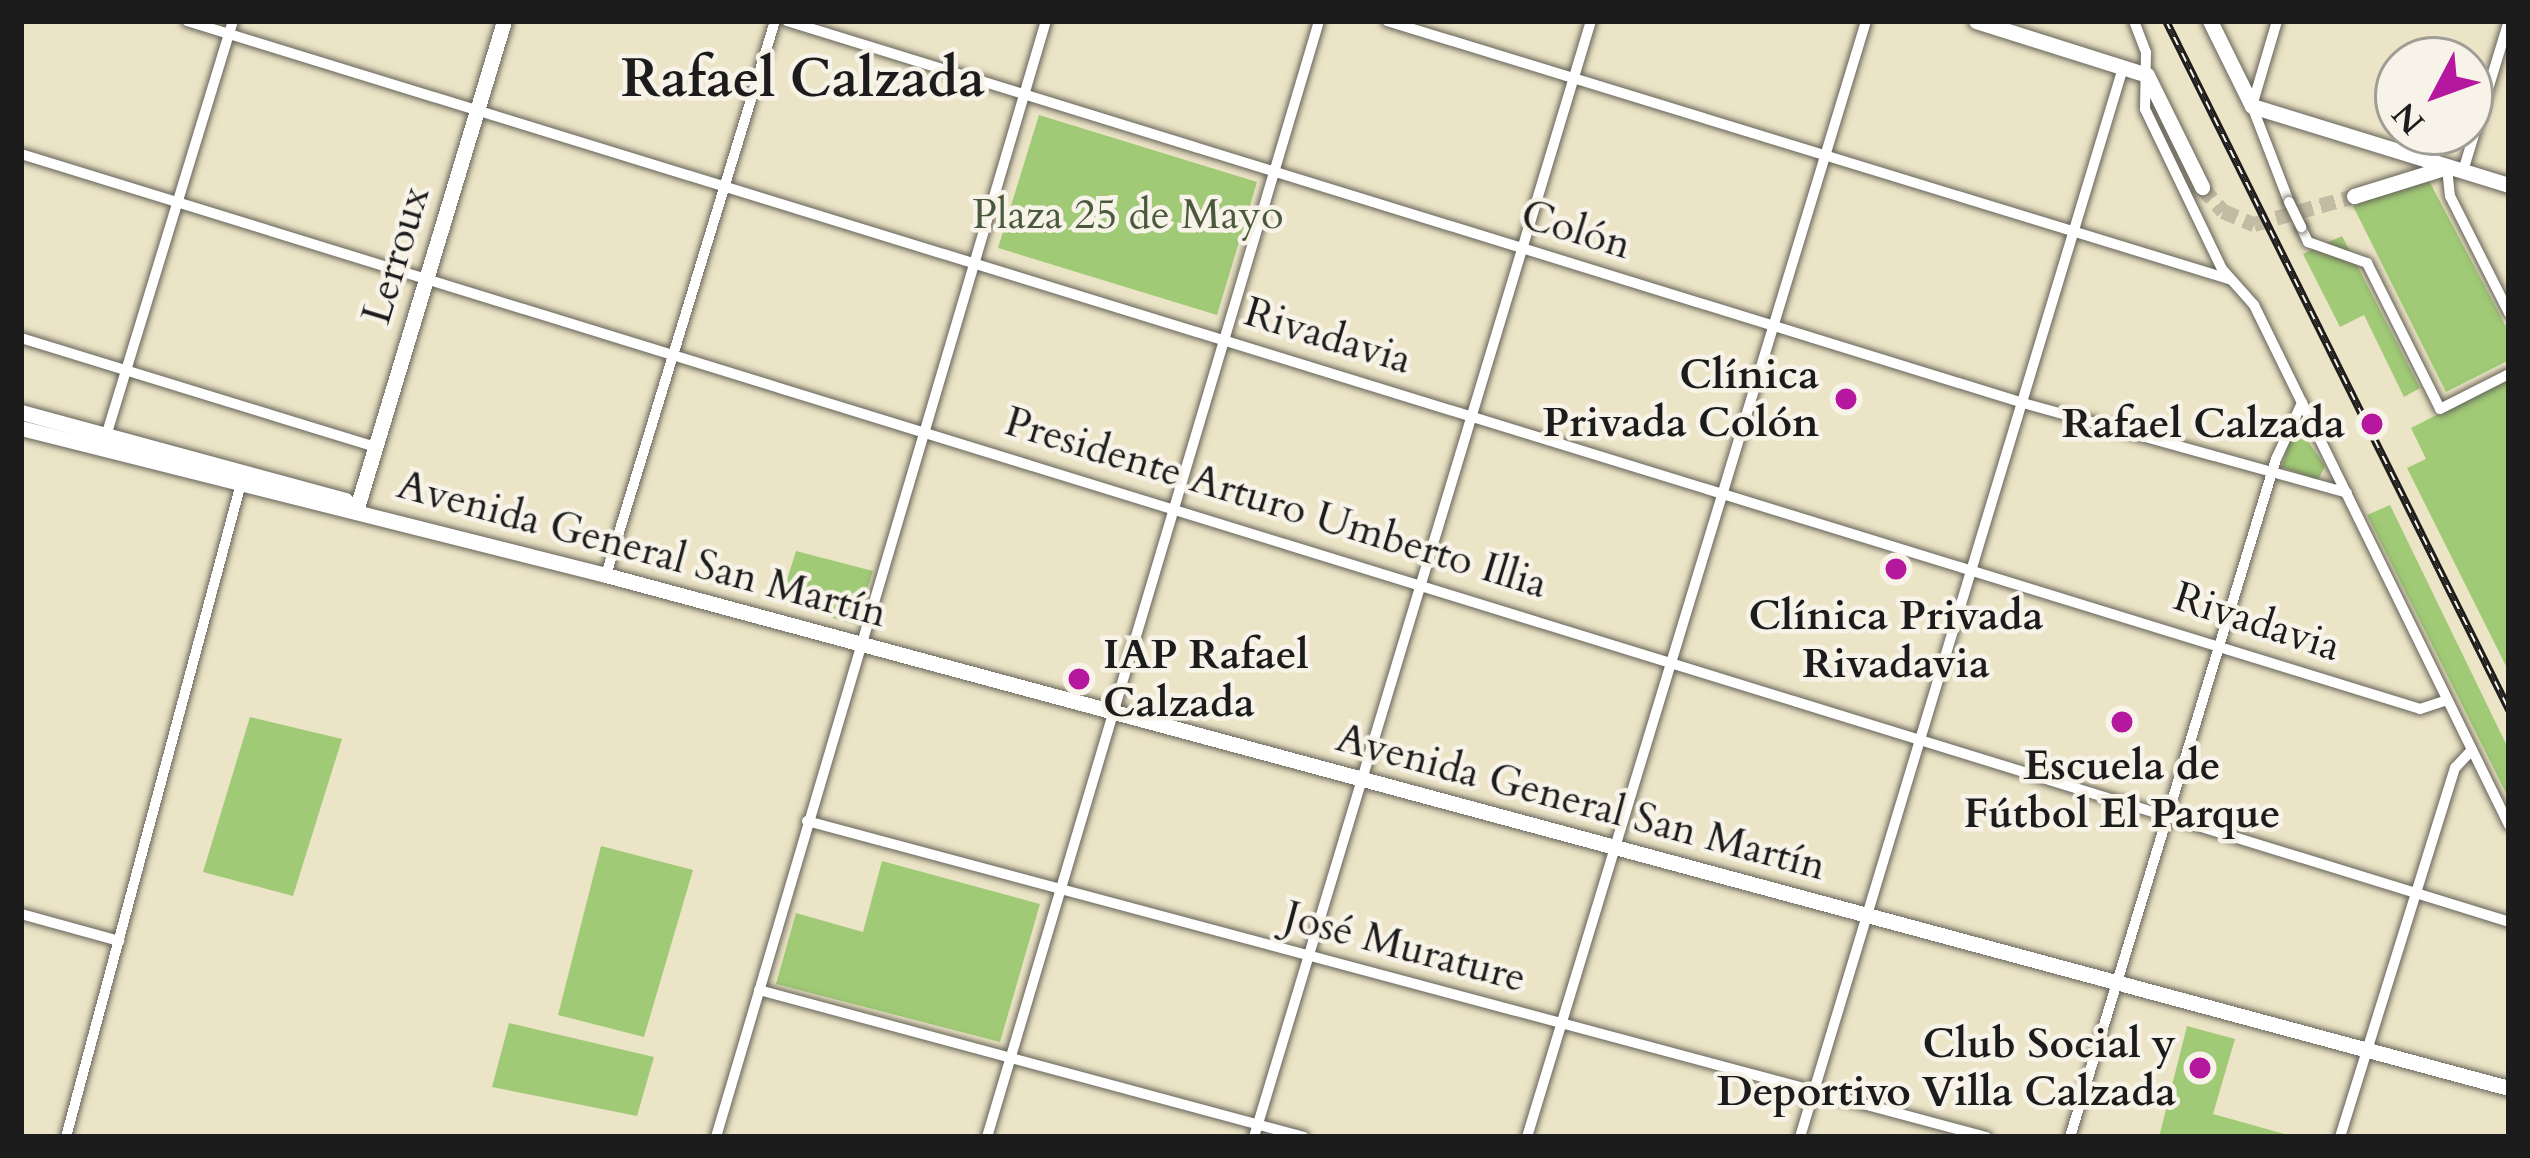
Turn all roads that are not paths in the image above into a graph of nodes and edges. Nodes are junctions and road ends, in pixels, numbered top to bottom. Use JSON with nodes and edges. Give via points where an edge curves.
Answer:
{"nodes":[{"id":1,"x":187,"y":21,"type":"edge"},
{"id":2,"x":504,"y":21,"type":"edge"},
{"id":3,"x":775,"y":21,"type":"edge"},
{"id":4,"x":787,"y":21,"type":"edge"},
{"id":5,"x":1046,"y":21,"type":"edge"},
{"id":6,"x":1319,"y":21,"type":"edge"},
{"id":7,"x":1387,"y":21,"type":"edge"},
{"id":8,"x":1591,"y":21,"type":"edge"},
{"id":9,"x":1866,"y":21,"type":"edge"},
{"id":10,"x":1976,"y":21,"type":"edge"},
{"id":11,"x":2134,"y":21,"type":"edge"},
{"id":12,"x":2210,"y":21,"type":"edge"},
{"id":13,"x":2277,"y":21,"type":"edge"},
{"id":14,"x":2509,"y":21,"type":"edge"},
{"id":15,"x":231,"y":27,"type":"edge"},
{"id":16,"x":2123,"y":68,"type":"junction"},
{"id":17,"x":2147,"y":75,"type":"junction"},
{"id":18,"x":1574,"y":78,"type":"junction"},
{"id":19,"x":1023,"y":97,"type":"junction"},
{"id":20,"x":2252,"y":106,"type":"junction"},
{"id":21,"x":478,"y":110,"type":"junction"},
{"id":22,"x":21,"y":154,"type":"edge"},
{"id":23,"x":1825,"y":155,"type":"junction"},
{"id":24,"x":2455,"y":169,"type":"junction"},
{"id":25,"x":1273,"y":170,"type":"junction"},
{"id":26,"x":2416,"y":177,"type":"junction"},
{"id":27,"x":726,"y":185,"type":"junction"},
{"id":28,"x":2509,"y":185,"type":"edge"},
{"id":29,"x":2201,"y":187,"type":"tunnel mouth"},
{"id":30,"x":2354,"y":196,"type":"tunnel mouth"},
{"id":31,"x":2450,"y":196,"type":"junction"},
{"id":32,"x":176,"y":202,"type":"junction"},
{"id":33,"x":2076,"y":233,"type":"junction"},
{"id":34,"x":1522,"y":248,"type":"junction"},
{"id":35,"x":974,"y":263,"type":"junction"},
{"id":36,"x":426,"y":278,"type":"junction"},
{"id":37,"x":2229,"y":279,"type":"junction"},
{"id":38,"x":2509,"y":313,"type":"edge"},
{"id":39,"x":1771,"y":325,"type":"junction"},
{"id":40,"x":21,"y":338,"type":"edge"},
{"id":41,"x":1224,"y":339,"type":"junction"},
{"id":42,"x":675,"y":353,"type":"junction"},
{"id":43,"x":124,"y":370,"type":"junction"},
{"id":44,"x":2509,"y":374,"type":"edge"},
{"id":45,"x":2023,"y":403,"type":"junction"},
{"id":46,"x":2302,"y":403,"type":"junction"},
{"id":47,"x":21,"y":412,"type":"edge"},
{"id":48,"x":1473,"y":415,"type":"junction"},
{"id":49,"x":21,"y":428,"type":"edge"},
{"id":50,"x":925,"y":429,"type":"junction"},
{"id":51,"x":106,"y":436,"type":"junction"},
{"id":52,"x":376,"y":447,"type":"junction"},
{"id":53,"x":2270,"y":477,"type":"junction"},
{"id":54,"x":240,"y":488,"type":"junction"},
{"id":55,"x":1720,"y":491,"type":"junction"},
{"id":56,"x":2347,"y":493,"type":"junction"},
{"id":57,"x":1174,"y":506,"type":"junction"},
{"id":58,"x":356,"y":511,"type":"junction"},
{"id":59,"x":1972,"y":568,"type":"junction"},
{"id":60,"x":606,"y":575,"type":"junction"},
{"id":61,"x":1422,"y":584,"type":"junction"},
{"id":62,"x":858,"y":643,"type":"junction"},
{"id":63,"x":2221,"y":644,"type":"junction"},
{"id":64,"x":1672,"y":658,"type":"junction"},
{"id":65,"x":2446,"y":700,"type":"junction"},
{"id":66,"x":1112,"y":713,"type":"junction"},
{"id":67,"x":1919,"y":736,"type":"junction"},
{"id":68,"x":2472,"y":750,"type":"junction"},
{"id":69,"x":1363,"y":781,"type":"junction"},
{"id":70,"x":2168,"y":813,"type":"junction"},
{"id":71,"x":807,"y":821,"type":"junction"},
{"id":72,"x":2509,"y":825,"type":"edge"},
{"id":73,"x":1611,"y":848,"type":"junction"},
{"id":74,"x":1059,"y":889,"type":"junction"},
{"id":75,"x":2418,"y":892,"type":"junction"},
{"id":76,"x":21,"y":914,"type":"edge"},
{"id":77,"x":1866,"y":915,"type":"junction"},
{"id":78,"x":2509,"y":922,"type":"edge"},
{"id":79,"x":118,"y":941,"type":"junction"},
{"id":80,"x":1310,"y":955,"type":"junction"},
{"id":81,"x":2117,"y":982,"type":"junction"},
{"id":82,"x":759,"y":991,"type":"junction"},
{"id":83,"x":1562,"y":1023,"type":"junction"},
{"id":84,"x":2366,"y":1050,"type":"junction"},
{"id":85,"x":1011,"y":1056,"type":"junction"},
{"id":86,"x":2509,"y":1088,"type":"edge"},
{"id":87,"x":1814,"y":1090,"type":"junction"},
{"id":88,"x":1256,"y":1131,"type":"edge"},
{"id":89,"x":66,"y":1137,"type":"edge"},
{"id":90,"x":716,"y":1137,"type":"edge"},
{"id":91,"x":987,"y":1137,"type":"edge"},
{"id":92,"x":1304,"y":1137,"type":"edge"},
{"id":93,"x":1527,"y":1137,"type":"edge"},
{"id":94,"x":1800,"y":1137,"type":"edge"},
{"id":95,"x":1986,"y":1137,"type":"edge"},
{"id":96,"x":2070,"y":1137,"type":"edge"},
{"id":97,"x":2340,"y":1137,"type":"edge"}],
"edges":[{"from":1,"to":15,"type":"street","name":"Rivadavia"},
{"from":2,"to":21,"type":"main road","name":"Lerroux"},
{"from":3,"to":27,"type":"street"},
{"from":4,"to":19,"type":"street","name":"Colón"},
{"from":5,"to":19,"type":"street"},
{"from":6,"to":25,"type":"street"},
{"from":7,"to":18,"type":"street"},
{"from":8,"to":18,"type":"street"},
{"from":9,"to":23,"type":"street"},
{"from":10,"to":16,"type":"main road"},
{"from":11,"to":17,"type":"street"},
{"from":12,"to":20,"type":"main road"},
{"from":13,"to":20,"type":"street"},
{"from":14,"to":24,"type":"street"},
{"from":15,"to":21,"type":"street","name":"Rivadavia"},
{"from":15,"to":32,"type":"street"},
{"from":16,"to":17,"type":"main road"},
{"from":16,"to":33,"type":"street"},
{"from":17,"to":29,"type":"main road"},
{"from":17,"to":37,"type":"street","via":[[2145,109]]},
{"from":18,"to":23,"type":"street"},
{"from":18,"to":34,"type":"street"},
{"from":19,"to":25,"type":"street","name":"Colón"},
{"from":19,"to":35,"type":"street"},
{"from":20,"to":24,"type":"main road"},
{"from":20,"to":44,"type":"street","bridge":true,"via":[[2308,242],[2367,263],[2440,409]]},
{"from":21,"to":27,"type":"street","name":"Rivadavia"},
{"from":21,"to":36,"type":"main road","name":"Lerroux"},
{"from":22,"to":32,"type":"street","name":"Presidente Arturo Umberto Illia"},
{"from":23,"to":33,"type":"street"},
{"from":23,"to":39,"type":"street"},
{"from":24,"to":26,"type":"main road"},
{"from":24,"to":28,"type":"main road"},
{"from":24,"to":31,"type":"street"},
{"from":25,"to":34,"type":"street","name":"Colón"},
{"from":25,"to":41,"type":"street"},
{"from":26,"to":30,"type":"main road"},
{"from":26,"to":31,"type":"street"},
{"from":27,"to":35,"type":"street","name":"Rivadavia"},
{"from":27,"to":42,"type":"street"},
{"from":31,"to":38,"type":"street"},
{"from":32,"to":36,"type":"street","name":"Presidente Arturo Umberto Illia"},
{"from":32,"to":43,"type":"street"},
{"from":33,"to":37,"type":"street"},
{"from":33,"to":45,"type":"street"},
{"from":34,"to":39,"type":"street","name":"Colón"},
{"from":34,"to":48,"type":"street"},
{"from":35,"to":41,"type":"street","name":"Rivadavia"},
{"from":35,"to":50,"type":"street"},
{"from":36,"to":42,"type":"street","name":"Presidente Arturo Umberto Illia"},
{"from":36,"to":52,"type":"main road","name":"Lerroux"},
{"from":37,"to":46,"type":"street","via":[[2254,305]]},
{"from":39,"to":45,"type":"street","name":"Colón"},
{"from":39,"to":55,"type":"street"},
{"from":40,"to":43,"type":"street"},
{"from":41,"to":48,"type":"street","name":"Rivadavia"},
{"from":41,"to":57,"type":"street"},
{"from":42,"to":50,"type":"street","name":"Presidente Arturo Umberto Illia"},
{"from":42,"to":60,"type":"street"},
{"from":43,"to":51,"type":"street"},
{"from":43,"to":52,"type":"street"},
{"from":45,"to":53,"type":"street","name":"Colón"},
{"from":45,"to":59,"type":"street"},
{"from":46,"to":53,"type":"street"},
{"from":46,"to":56,"type":"street"},
{"from":47,"to":51,"type":"main road","name":"Avenida General San Martín"},
{"from":48,"to":55,"type":"street","name":"Rivadavia"},
{"from":48,"to":61,"type":"street"},
{"from":49,"to":54,"type":"main road","name":"Avenida General San Martín"},
{"from":50,"to":57,"type":"street","name":"Presidente Arturo Umberto Illia"},
{"from":50,"to":62,"type":"street"},
{"from":51,"to":58,"type":"main road","name":"Avenida General San Martín","via":[[345,500]]},
{"from":52,"to":58,"type":"main road","name":"Lerroux"},
{"from":53,"to":56,"type":"street","name":"Colón"},
{"from":53,"to":63,"type":"street"},
{"from":54,"to":58,"type":"main road","name":"Avenida General San Martín"},
{"from":54,"to":79,"type":"street"},
{"from":55,"to":59,"type":"street","name":"Rivadavia"},
{"from":55,"to":64,"type":"street"},
{"from":56,"to":65,"type":"street"},
{"from":57,"to":61,"type":"street","name":"Presidente Arturo Umberto Illia"},
{"from":57,"to":66,"type":"street"},
{"from":58,"to":60,"type":"main road","name":"Avenida General San Martín"},
{"from":59,"to":63,"type":"street","name":"Rivadavia"},
{"from":59,"to":67,"type":"street"},
{"from":60,"to":62,"type":"main road","name":"Avenida General San Martín"},
{"from":61,"to":64,"type":"street","name":"Presidente Arturo Umberto Illia"},
{"from":61,"to":69,"type":"street"},
{"from":62,"to":66,"type":"main road","name":"Avenida General San Martín"},
{"from":62,"to":71,"type":"street"},
{"from":63,"to":65,"type":"street","name":"Rivadavia","via":[[2420,709]]},
{"from":63,"to":70,"type":"street"},
{"from":64,"to":67,"type":"street","name":"Presidente Arturo Umberto Illia"},
{"from":64,"to":73,"type":"street"},
{"from":65,"to":68,"type":"street"},
{"from":66,"to":69,"type":"main road","name":"Avenida General San Martín"},
{"from":66,"to":74,"type":"street"},
{"from":67,"to":70,"type":"street","name":"Presidente Arturo Umberto Illia"},
{"from":67,"to":77,"type":"street"},
{"from":68,"to":72,"type":"street"},
{"from":68,"to":75,"type":"street","via":[[2455,768]]},
{"from":69,"to":73,"type":"main road","name":"Avenida General San Martín"},
{"from":69,"to":80,"type":"street"},
{"from":70,"to":75,"type":"street","name":"Presidente Arturo Umberto Illia"},
{"from":70,"to":81,"type":"street"},
{"from":71,"to":74,"type":"street","name":"José Murature"},
{"from":71,"to":82,"type":"street"},
{"from":73,"to":77,"type":"main road","name":"Avenida General San Martín"},
{"from":73,"to":83,"type":"street"},
{"from":74,"to":80,"type":"street","name":"José Murature"},
{"from":74,"to":85,"type":"street"},
{"from":75,"to":78,"type":"street","name":"Presidente Arturo Umberto Illia"},
{"from":75,"to":84,"type":"street"},
{"from":76,"to":79,"type":"street"},
{"from":77,"to":81,"type":"main road","name":"Avenida General San Martín"},
{"from":77,"to":87,"type":"street"},
{"from":79,"to":89,"type":"street"},
{"from":80,"to":83,"type":"street","name":"José Murature"},
{"from":80,"to":88,"type":"street"},
{"from":81,"to":84,"type":"main road","name":"Avenida General San Martín"},
{"from":81,"to":96,"type":"street"},
{"from":82,"to":85,"type":"street"},
{"from":82,"to":90,"type":"street"},
{"from":83,"to":87,"type":"street","name":"José Murature"},
{"from":83,"to":93,"type":"street"},
{"from":84,"to":86,"type":"main road","name":"Avenida General San Martín"},
{"from":84,"to":97,"type":"street"},
{"from":85,"to":88,"type":"street"},
{"from":85,"to":91,"type":"street"},
{"from":87,"to":94,"type":"street"},
{"from":87,"to":95,"type":"street","name":"José Murature"},
{"from":88,"to":92,"type":"street"}]}
